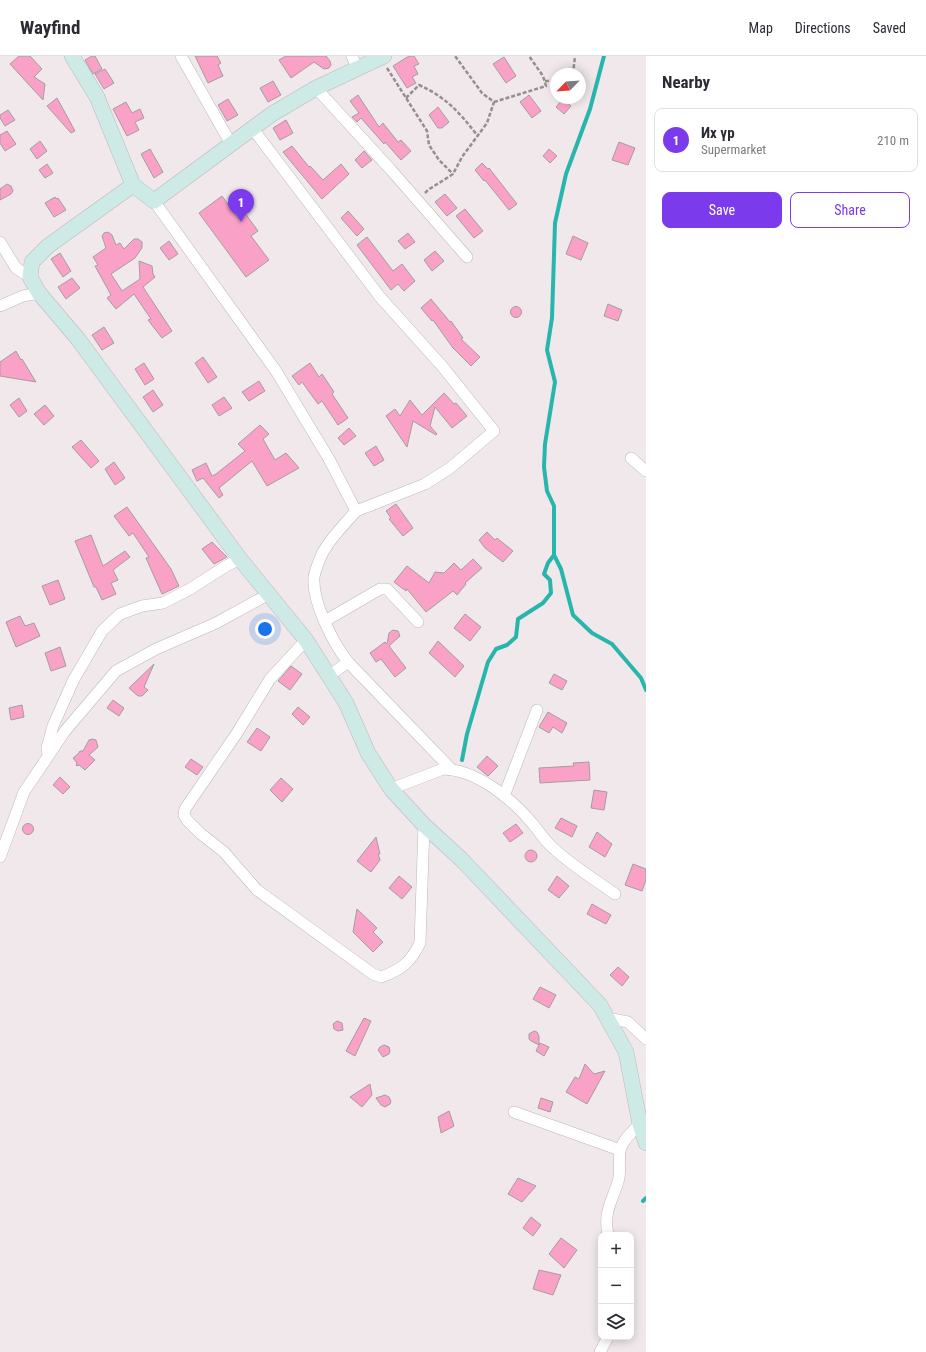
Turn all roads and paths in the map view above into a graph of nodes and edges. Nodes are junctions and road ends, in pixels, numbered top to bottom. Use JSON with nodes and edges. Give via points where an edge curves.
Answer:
{"nodes":[{"id":1,"x":72,"y":56,"type":"edge"},
{"id":2,"x":181,"y":56,"type":"edge"},
{"id":3,"x":455,"y":56,"type":"edge"},
{"id":4,"x":529,"y":56,"type":"edge"},
{"id":5,"x":575,"y":56,"type":"edge"},
{"id":6,"x":381,"y":58,"type":"edge"},
{"id":7,"x":354,"y":62,"type":"edge"},
{"id":8,"x":574,"y":68,"type":"edge"},
{"id":9,"x":545,"y":81,"type":"junction"},
{"id":10,"x":550,"y":81,"type":"edge"},
{"id":11,"x":316,"y":88,"type":"junction"},
{"id":12,"x":406,"y":98,"type":"junction"},
{"id":13,"x":494,"y":102,"type":"junction"},
{"id":14,"x":253,"y":129,"type":"junction"},
{"id":15,"x":477,"y":136,"type":"junction"},
{"id":16,"x":231,"y":144,"type":"junction"},
{"id":17,"x":453,"y":174,"type":"junction"},
{"id":18,"x":132,"y":186,"type":"junction"},
{"id":19,"x":154,"y":200,"type":"junction"},
{"id":20,"x":418,"y":201,"type":"junction"},
{"id":21,"x":0,"y":242,"type":"edge"},
{"id":22,"x":467,"y":257,"type":"dead end"},
{"id":23,"x":30,"y":278,"type":"junction"},
{"id":24,"x":38,"y":293,"type":"junction"},
{"id":25,"x":0,"y":306,"type":"edge"},
{"id":26,"x":631,"y":458,"type":"dead end"},
{"id":27,"x":646,"y":471,"type":"edge"},
{"id":28,"x":356,"y":511,"type":"junction"},
{"id":29,"x":240,"y":559,"type":"junction"},
{"id":30,"x":270,"y":594,"type":"junction"},
{"id":31,"x":325,"y":621,"type":"junction"},
{"id":32,"x":418,"y":622,"type":"dead end"},
{"id":33,"x":306,"y":640,"type":"junction"},
{"id":34,"x":348,"y":662,"type":"junction"},
{"id":35,"x":329,"y":676,"type":"junction"},
{"id":36,"x":537,"y":710,"type":"dead end"},
{"id":37,"x":48,"y":756,"type":"junction"},
{"id":38,"x":452,"y":770,"type":"junction"},
{"id":39,"x":391,"y":788,"type":"junction"},
{"id":40,"x":504,"y":796,"type":"junction"},
{"id":41,"x":424,"y":825,"type":"junction"},
{"id":42,"x":0,"y":857,"type":"edge"},
{"id":43,"x":615,"y":894,"type":"dead end"},
{"id":44,"x":608,"y":1018,"type":"junction"},
{"id":45,"x":646,"y":1039,"type":"edge"},
{"id":46,"x":514,"y":1112,"type":"dead end"},
{"id":47,"x":640,"y":1124,"type":"junction"},
{"id":48,"x":646,"y":1143,"type":"edge"},
{"id":49,"x":620,"y":1150,"type":"junction"},
{"id":50,"x":608,"y":1232,"type":"edge"},
{"id":51,"x":606,"y":1340,"type":"edge"},
{"id":52,"x":600,"y":1352,"type":"edge"}],
"edges":[{"from":1,"to":18,"type":"street","via":[[97,98]]},
{"from":2,"to":16,"type":"street"},
{"from":3,"to":13,"type":"path","via":[[482,93]]},
{"from":4,"to":9,"type":"path"},
{"from":5,"to":8,"type":"path"},
{"from":6,"to":7,"type":"street"},
{"from":6,"to":12,"type":"path"},
{"from":7,"to":11,"type":"street"},
{"from":9,"to":10,"type":"path"},
{"from":9,"to":13,"type":"path","via":[[546,86]]},
{"from":11,"to":14,"type":"street","via":[[272,114]]},
{"from":11,"to":20,"type":"street"},
{"from":12,"to":15,"type":"path","via":[[420,85],[433,91],[462,116]]},
{"from":12,"to":17,"type":"path","via":[[427,131],[429,145]]},
{"from":13,"to":15,"type":"path","via":[[487,123]]},
{"from":14,"to":16,"type":"street"},
{"from":14,"to":28,"type":"street","via":[[380,297],[442,366],[494,431],[450,468],[425,484]]},
{"from":15,"to":17,"type":"path"},
{"from":16,"to":19,"type":"street"},
{"from":17,"to":20,"type":"path","via":[[428,190]]},
{"from":18,"to":19,"type":"street"},
{"from":18,"to":23,"type":"street","via":[[48,246],[32,262]]},
{"from":19,"to":28,"type":"street","via":[[276,371]]},
{"from":20,"to":22,"type":"street"},
{"from":21,"to":23,"type":"street","via":[[16,268]]},
{"from":23,"to":24,"type":"street"},
{"from":24,"to":25,"type":"street","via":[[23,296]]},
{"from":24,"to":29,"type":"street","via":[[78,339]]},
{"from":26,"to":27,"type":"street"},
{"from":28,"to":31,"type":"street","via":[[322,553],[316,569],[315,596]]},
{"from":29,"to":30,"type":"street"},
{"from":29,"to":37,"type":"street","via":[[163,603],[142,606],[120,614],[102,631],[73,681],[53,726],[47,748]]},
{"from":30,"to":33,"type":"street"},
{"from":30,"to":37,"type":"street","via":[[116,671],[64,731]]},
{"from":31,"to":32,"type":"street","via":[[380,589],[387,589]]},
{"from":31,"to":34,"type":"street"},
{"from":33,"to":35,"type":"street"},
{"from":33,"to":41,"type":"street","via":[[270,679],[185,809],[184,815],[187,820],[200,834],[224,852],[257,890],[373,974],[381,977],[403,967],[415,954],[420,943]]},
{"from":34,"to":35,"type":"street"},
{"from":34,"to":38,"type":"street"},
{"from":35,"to":39,"type":"street","via":[[346,703],[368,753]]},
{"from":36,"to":40,"type":"street"},
{"from":37,"to":42,"type":"street","via":[[24,792]]},
{"from":38,"to":39,"type":"street","via":[[443,770]]},
{"from":38,"to":40,"type":"street","via":[[491,786]]},
{"from":39,"to":41,"type":"street"},
{"from":40,"to":43,"type":"street","via":[[560,854]]},
{"from":41,"to":44,"type":"street","via":[[461,859],[600,1005]]},
{"from":44,"to":45,"type":"street","via":[[628,1022]]},
{"from":44,"to":47,"type":"street","via":[[626,1052]]},
{"from":46,"to":49,"type":"street"},
{"from":47,"to":48,"type":"street"},
{"from":47,"to":49,"type":"street"},
{"from":49,"to":50,"type":"street","via":[[619,1178],[607,1211]]},
{"from":51,"to":52,"type":"street"}]}
